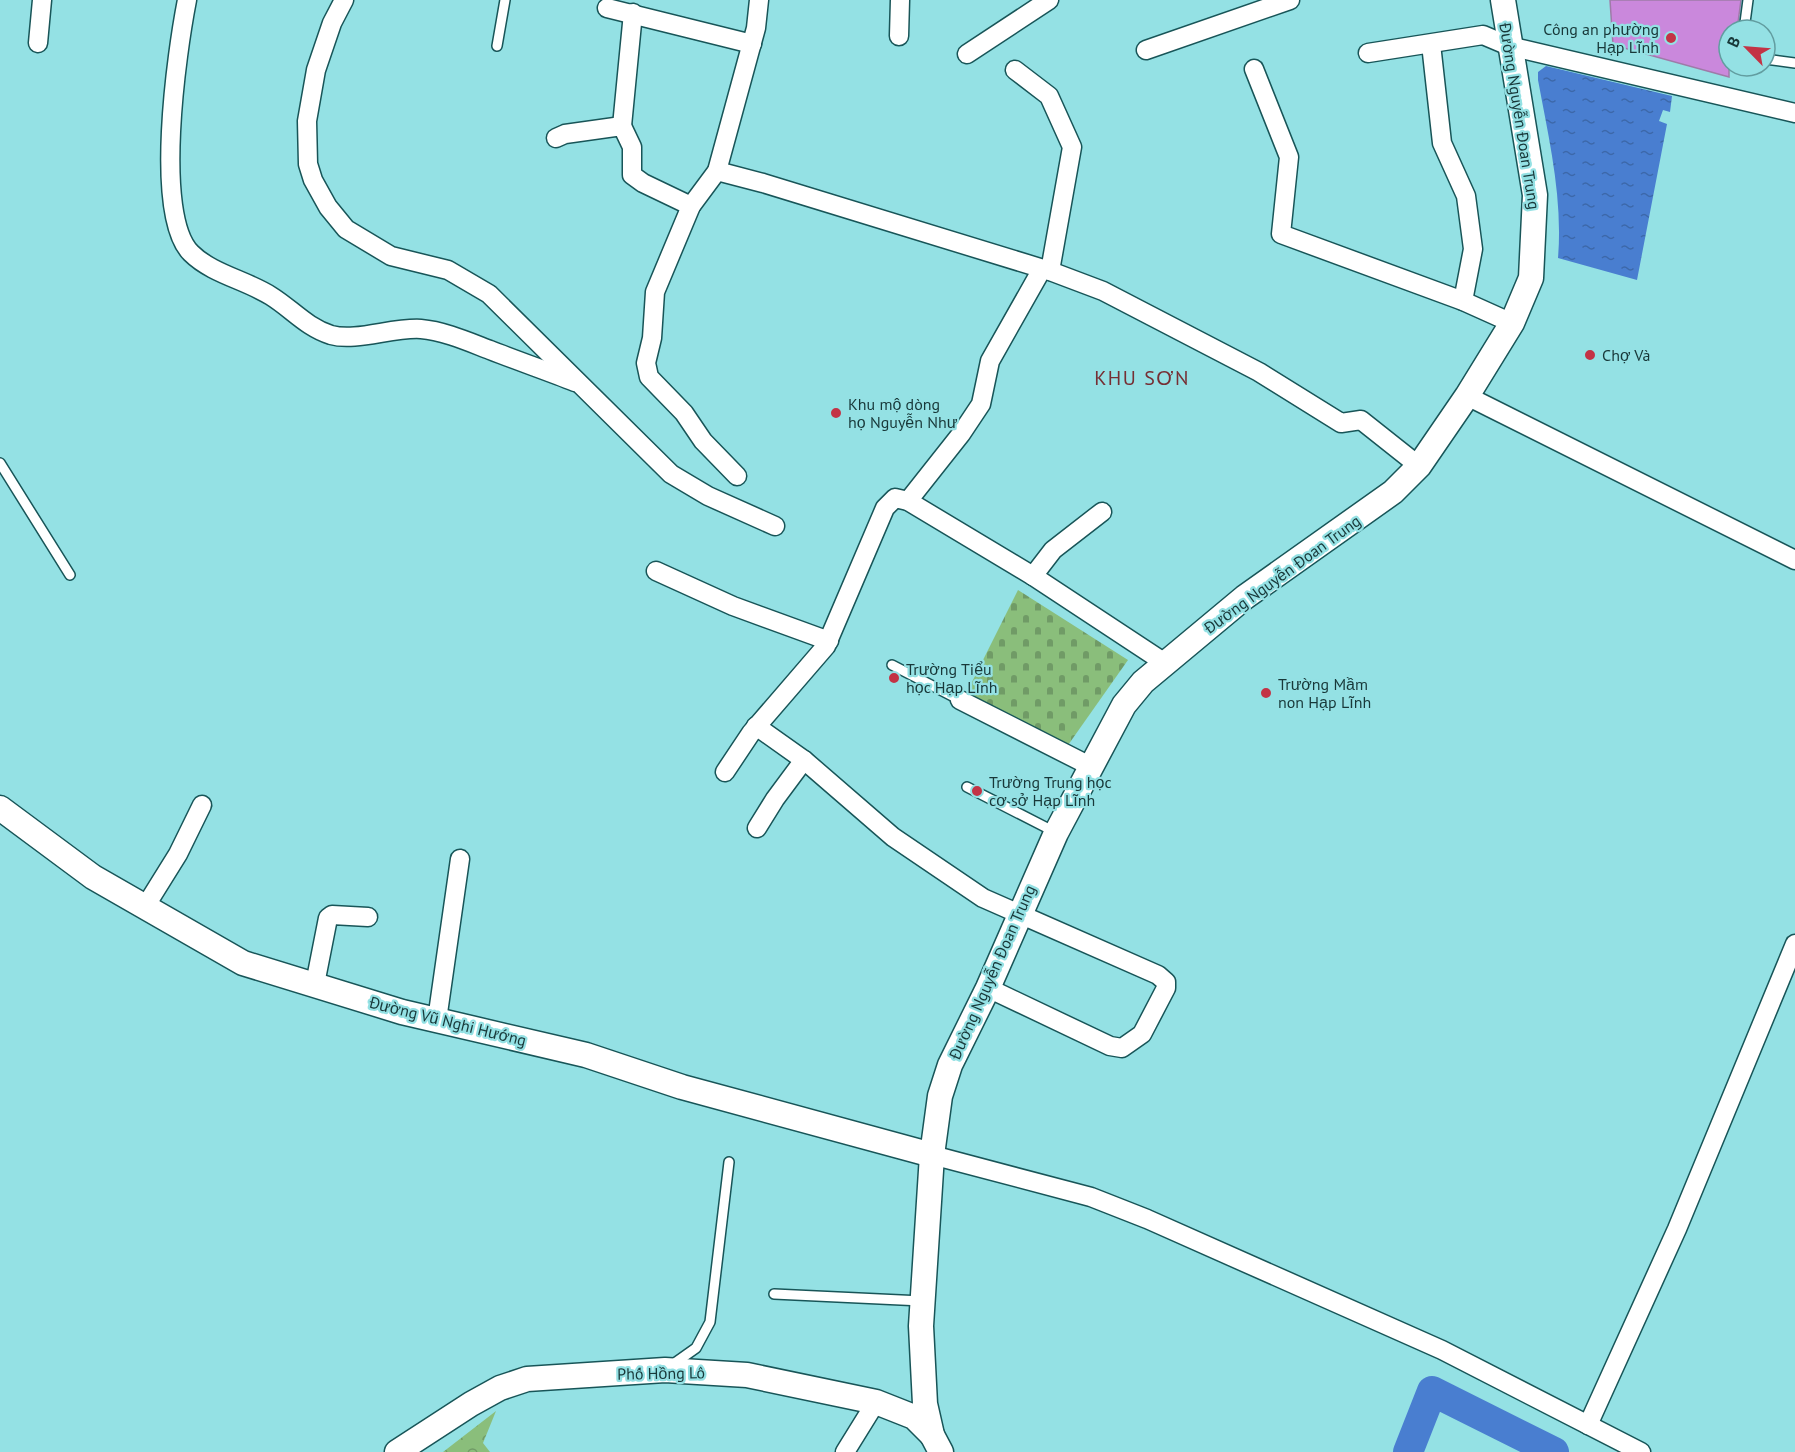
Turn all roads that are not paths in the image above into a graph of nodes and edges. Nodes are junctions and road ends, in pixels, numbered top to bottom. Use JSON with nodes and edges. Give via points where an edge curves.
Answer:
{"nodes":[{"id":1,"x":42,"y":0,"type":"edge"},
{"id":2,"x":187,"y":0,"type":"edge"},
{"id":3,"x":344,"y":0,"type":"edge"},
{"id":4,"x":506,"y":0,"type":"edge"},
{"id":5,"x":759,"y":0,"type":"edge"},
{"id":6,"x":900,"y":0,"type":"edge"},
{"id":7,"x":1049,"y":0,"type":"edge"},
{"id":8,"x":1290,"y":0,"type":"edge"},
{"id":9,"x":1503,"y":0,"type":"edge"},
{"id":10,"x":1748,"y":0,"type":"edge"},
{"id":11,"x":608,"y":8,"type":"dead end"},
{"id":12,"x":633,"y":13,"type":"junction"},
{"id":13,"x":1746,"y":18,"type":"edge"},
{"id":14,"x":900,"y":36,"type":"dead end"},
{"id":15,"x":38,"y":43,"type":"dead end"},
{"id":16,"x":752,"y":44,"type":"junction"},
{"id":17,"x":1431,"y":44,"type":"junction"},
{"id":18,"x":496,"y":46,"type":"dead end"},
{"id":19,"x":1509,"y":46,"type":"junction"},
{"id":20,"x":1146,"y":50,"type":"dead end"},
{"id":21,"x":968,"y":54,"type":"dead end"},
{"id":22,"x":1368,"y":54,"type":"dead end"},
{"id":23,"x":1777,"y":61,"type":"edge"},
{"id":24,"x":1795,"y":63,"type":"edge"},
{"id":25,"x":1254,"y":69,"type":"dead end"},
{"id":26,"x":1015,"y":70,"type":"dead end"},
{"id":27,"x":1795,"y":113,"type":"edge"},
{"id":28,"x":622,"y":126,"type":"junction"},
{"id":29,"x":556,"y":138,"type":"dead end"},
{"id":30,"x":717,"y":171,"type":"junction"},
{"id":31,"x":691,"y":206,"type":"junction"},
{"id":32,"x":1046,"y":270,"type":"junction"},
{"id":33,"x":1464,"y":301,"type":"junction"},
{"id":34,"x":1512,"y":323,"type":"junction"},
{"id":35,"x":580,"y":384,"type":"junction"},
{"id":36,"x":1467,"y":396,"type":"junction"},
{"id":37,"x":0,"y":463,"type":"edge"},
{"id":38,"x":1419,"y":466,"type":"junction"},
{"id":39,"x":737,"y":476,"type":"dead end"},
{"id":40,"x":908,"y":501,"type":"junction"},
{"id":41,"x":1102,"y":512,"type":"dead end"},
{"id":42,"x":775,"y":526,"type":"dead end"},
{"id":43,"x":1795,"y":560,"type":"edge"},
{"id":44,"x":656,"y":571,"type":"dead end"},
{"id":45,"x":70,"y":576,"type":"dead end"},
{"id":46,"x":1033,"y":576,"type":"junction"},
{"id":47,"x":829,"y":641,"type":"junction"},
{"id":48,"x":1165,"y":663,"type":"junction"},
{"id":49,"x":892,"y":665,"type":"dead end"},
{"id":50,"x":960,"y":700,"type":"joint"},
{"id":51,"x":756,"y":726,"type":"junction"},
{"id":52,"x":804,"y":760,"type":"junction"},
{"id":53,"x":1090,"y":766,"type":"junction"},
{"id":54,"x":725,"y":772,"type":"dead end"},
{"id":55,"x":967,"y":787,"type":"dead end"},
{"id":56,"x":202,"y":806,"type":"dead end"},
{"id":57,"x":0,"y":808,"type":"edge"},
{"id":58,"x":757,"y":828,"type":"dead end"},
{"id":59,"x":1056,"y":833,"type":"junction"},
{"id":60,"x":460,"y":859,"type":"dead end"},
{"id":61,"x":145,"y":907,"type":"junction"},
{"id":62,"x":1018,"y":914,"type":"junction"},
{"id":63,"x":368,"y":917,"type":"dead end"},
{"id":64,"x":1795,"y":944,"type":"edge"},
{"id":65,"x":315,"y":984,"type":"junction"},
{"id":66,"x":988,"y":988,"type":"junction"},
{"id":67,"x":437,"y":1020,"type":"junction"},
{"id":68,"x":932,"y":1155,"type":"junction"},
{"id":69,"x":729,"y":1162,"type":"dead end"},
{"id":70,"x":774,"y":1294,"type":"dead end"},
{"id":71,"x":922,"y":1301,"type":"junction"},
{"id":72,"x":665,"y":1370,"type":"junction"},
{"id":73,"x":876,"y":1402,"type":"junction"},
{"id":74,"x":1588,"y":1425,"type":"junction"},
{"id":75,"x":936,"y":1444,"type":"edge"},
{"id":76,"x":397,"y":1452,"type":"edge"},
{"id":77,"x":845,"y":1452,"type":"edge"},
{"id":78,"x":1641,"y":1452,"type":"edge"}],
"edges":[{"from":1,"to":15,"type":"street"},
{"from":2,"to":35,"type":"street","via":[[174,105],[170,189],[179,234],[190,252],[202,262],[270,295],[312,328],[334,336],[424,329]]},
{"from":3,"to":35,"type":"street","via":[[323,46],[307,121],[308,164],[320,196],[346,229],[362,240],[391,256],[448,270],[489,294]]},
{"from":4,"to":18,"type":"lane"},
{"from":5,"to":16,"type":"street"},
{"from":6,"to":14,"type":"street"},
{"from":7,"to":21,"type":"street"},
{"from":8,"to":20,"type":"street"},
{"from":9,"to":19,"type":"street","name":"Đường Nguyễn Đoan Trung"},
{"from":10,"to":13,"type":"lane"},
{"from":11,"to":12,"type":"street"},
{"from":12,"to":16,"type":"street"},
{"from":12,"to":28,"type":"street"},
{"from":16,"to":30,"type":"street"},
{"from":17,"to":19,"type":"street","via":[[1483,35]]},
{"from":17,"to":22,"type":"street"},
{"from":17,"to":33,"type":"street","via":[[1442,143],[1466,196],[1473,249]]},
{"from":19,"to":27,"type":"street"},
{"from":19,"to":34,"type":"street","name":"Đường Nguyễn Đoan Trung","via":[[1536,219],[1531,278]]},
{"from":23,"to":24,"type":"lane"},
{"from":25,"to":33,"type":"street","via":[[1288,157],[1281,234]]},
{"from":26,"to":32,"type":"street","via":[[1048,96],[1072,147]]},
{"from":28,"to":29,"type":"street"},
{"from":28,"to":31,"type":"street","via":[[632,147],[632,175]]},
{"from":30,"to":31,"type":"street"},
{"from":30,"to":32,"type":"street"},
{"from":31,"to":39,"type":"street","via":[[655,292],[646,363],[649,376]]},
{"from":32,"to":38,"type":"street","via":[[1103,291],[1248,366],[1341,423],[1361,420]]},
{"from":32,"to":40,"type":"street","via":[[990,361],[981,404]]},
{"from":33,"to":34,"type":"street"},
{"from":34,"to":36,"type":"street","name":"Đường Nguyễn Đoan Trung"},
{"from":35,"to":42,"type":"street","via":[[670,474]]},
{"from":36,"to":38,"type":"street","name":"Đường Nguyễn Đoan Trung"},
{"from":36,"to":43,"type":"street"},
{"from":37,"to":45,"type":"lane"},
{"from":38,"to":48,"type":"street","name":"Đường Nguyễn Đoan Trung","via":[[1373,509],[1245,597]]},
{"from":40,"to":46,"type":"street"},
{"from":40,"to":47,"type":"street","via":[[895,498],[885,508]]},
{"from":41,"to":46,"type":"street","via":[[1053,550]]},
{"from":44,"to":47,"type":"street","via":[[733,606]]},
{"from":46,"to":48,"type":"street"},
{"from":47,"to":51,"type":"street"},
{"from":48,"to":53,"type":"street","name":"Đường Nguyễn Đoan Trung","via":[[1124,705]]},
{"from":49,"to":50,"type":"lane"},
{"from":50,"to":53,"type":"street"},
{"from":51,"to":52,"type":"street"},
{"from":51,"to":54,"type":"street"},
{"from":52,"to":58,"type":"street"},
{"from":52,"to":62,"type":"street","via":[[893,837],[983,898]]},
{"from":53,"to":59,"type":"street","name":"Đường Nguyễn Đoan Trung"},
{"from":55,"to":59,"type":"lane"},
{"from":56,"to":61,"type":"street"},
{"from":57,"to":61,"type":"street","name":"Đường Vũ Nghi Hướng","via":[[93,877]]},
{"from":59,"to":62,"type":"street","name":"Đường Nguyễn Đoan Trung"},
{"from":60,"to":67,"type":"street"},
{"from":61,"to":65,"type":"street","name":"Đường Vũ Nghi Hướng","via":[[243,963]]},
{"from":62,"to":66,"type":"street","name":"Đường Nguyễn Đoan Trung"},
{"from":62,"to":66,"type":"street","via":[[1158,975],[1166,982],[1166,988],[1142,1035],[1122,1048],[1110,1046]]},
{"from":63,"to":65,"type":"street","via":[[328,918]]},
{"from":64,"to":74,"type":"street","via":[[1677,1229]]},
{"from":65,"to":67,"type":"street","name":"Đường Vũ Nghi Hướng"},
{"from":66,"to":68,"type":"street","name":"Đường Nguyễn Đoan Trung","via":[[943,1082]]},
{"from":67,"to":68,"type":"street","name":"Đường Vũ Nghi Hướng","via":[[586,1055],[682,1087]]},
{"from":68,"to":71,"type":"street","name":"Đường Nguyễn Đoan Trung"},
{"from":68,"to":74,"type":"street","via":[[1091,1197],[1147,1219],[1443,1350]]},
{"from":69,"to":72,"type":"lane","via":[[710,1322],[696,1348]]},
{"from":70,"to":71,"type":"lane"},
{"from":71,"to":75,"type":"street","name":"Đường Nguyễn Đoan Trung","via":[[925,1404]]},
{"from":72,"to":73,"type":"street","name":"Phố Hồng Lô","via":[[747,1375]]},
{"from":72,"to":76,"type":"street","name":"Phố Hồng Lô","via":[[527,1379],[471,1404]]},
{"from":73,"to":75,"type":"street","name":"Phố Hồng Lô","via":[[914,1417]]},
{"from":73,"to":77,"type":"street"},
{"from":74,"to":78,"type":"street"}]}
